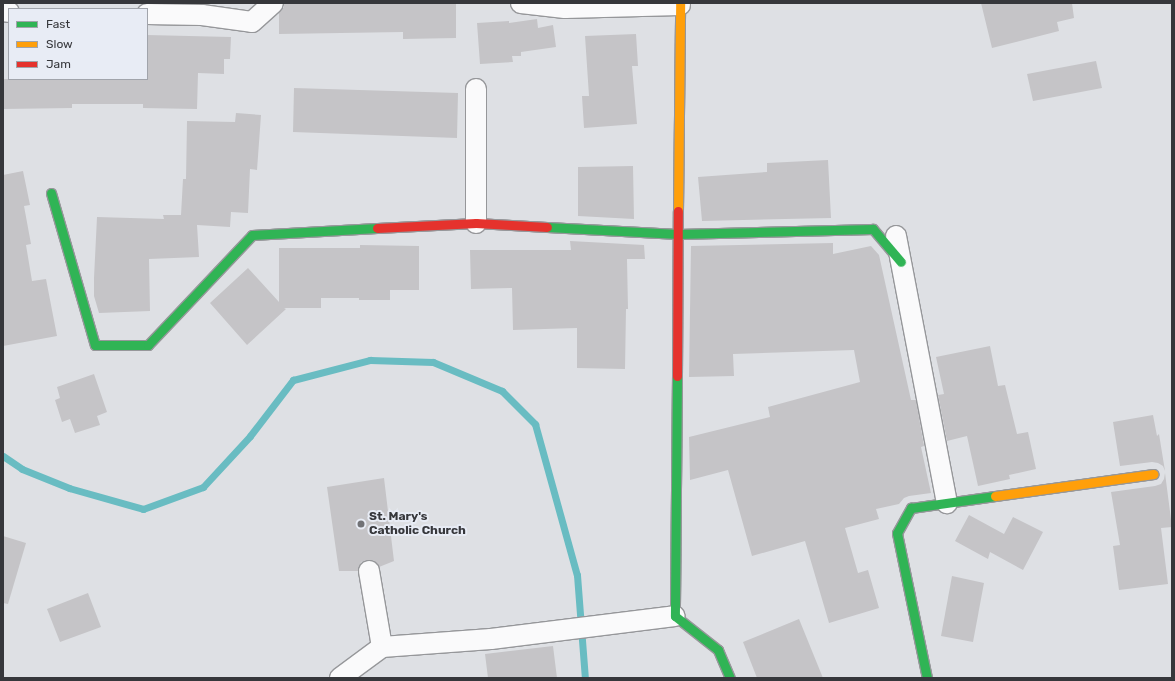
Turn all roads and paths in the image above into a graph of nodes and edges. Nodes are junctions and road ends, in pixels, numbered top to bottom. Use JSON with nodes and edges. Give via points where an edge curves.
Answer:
{"nodes":[{"id":1,"x":274,"y":3,"type":"edge"},
{"id":2,"x":521,"y":3,"type":"edge"},
{"id":3,"x":680,"y":4,"type":"edge"},
{"id":4,"x":202,"y":9,"type":"edge"},
{"id":5,"x":148,"y":14,"type":"edge"},
{"id":6,"x":476,"y":89,"type":"dead end"},
{"id":7,"x":51,"y":193,"type":"dead end"},
{"id":8,"x":476,"y":223,"type":"junction"},
{"id":9,"x":678,"y":234,"type":"junction"},
{"id":10,"x":896,"y":236,"type":"dead end"},
{"id":11,"x":901,"y":262,"type":"junction"},
{"id":12,"x":1153,"y":474,"type":"dead end"},
{"id":13,"x":947,"y":503,"type":"junction"},
{"id":14,"x":369,"y":571,"type":"dead end"},
{"id":15,"x":675,"y":616,"type":"junction"},
{"id":16,"x":382,"y":647,"type":"junction"},
{"id":17,"x":340,"y":678,"type":"edge"},
{"id":18,"x":730,"y":678,"type":"edge"},
{"id":19,"x":927,"y":678,"type":"edge"}],
"edges":[{"from":1,"to":4,"type":"street","via":[[252,22]]},
{"from":2,"to":3,"type":"street","via":[[565,8]]},
{"from":3,"to":9,"type":"street"},
{"from":4,"to":5,"type":"street"},
{"from":6,"to":8,"type":"street"},
{"from":7,"to":8,"type":"street","via":[[95,345],[148,345],[252,235]]},
{"from":8,"to":9,"type":"street"},
{"from":9,"to":11,"type":"street","via":[[873,229]]},
{"from":9,"to":15,"type":"street"},
{"from":10,"to":11,"type":"street"},
{"from":11,"to":13,"type":"street"},
{"from":12,"to":13,"type":"street"},
{"from":13,"to":19,"type":"street","via":[[911,508],[897,533]]},
{"from":14,"to":16,"type":"street"},
{"from":15,"to":16,"type":"street","via":[[491,639]]},
{"from":15,"to":18,"type":"street","via":[[718,650]]},
{"from":16,"to":17,"type":"street"}]}
